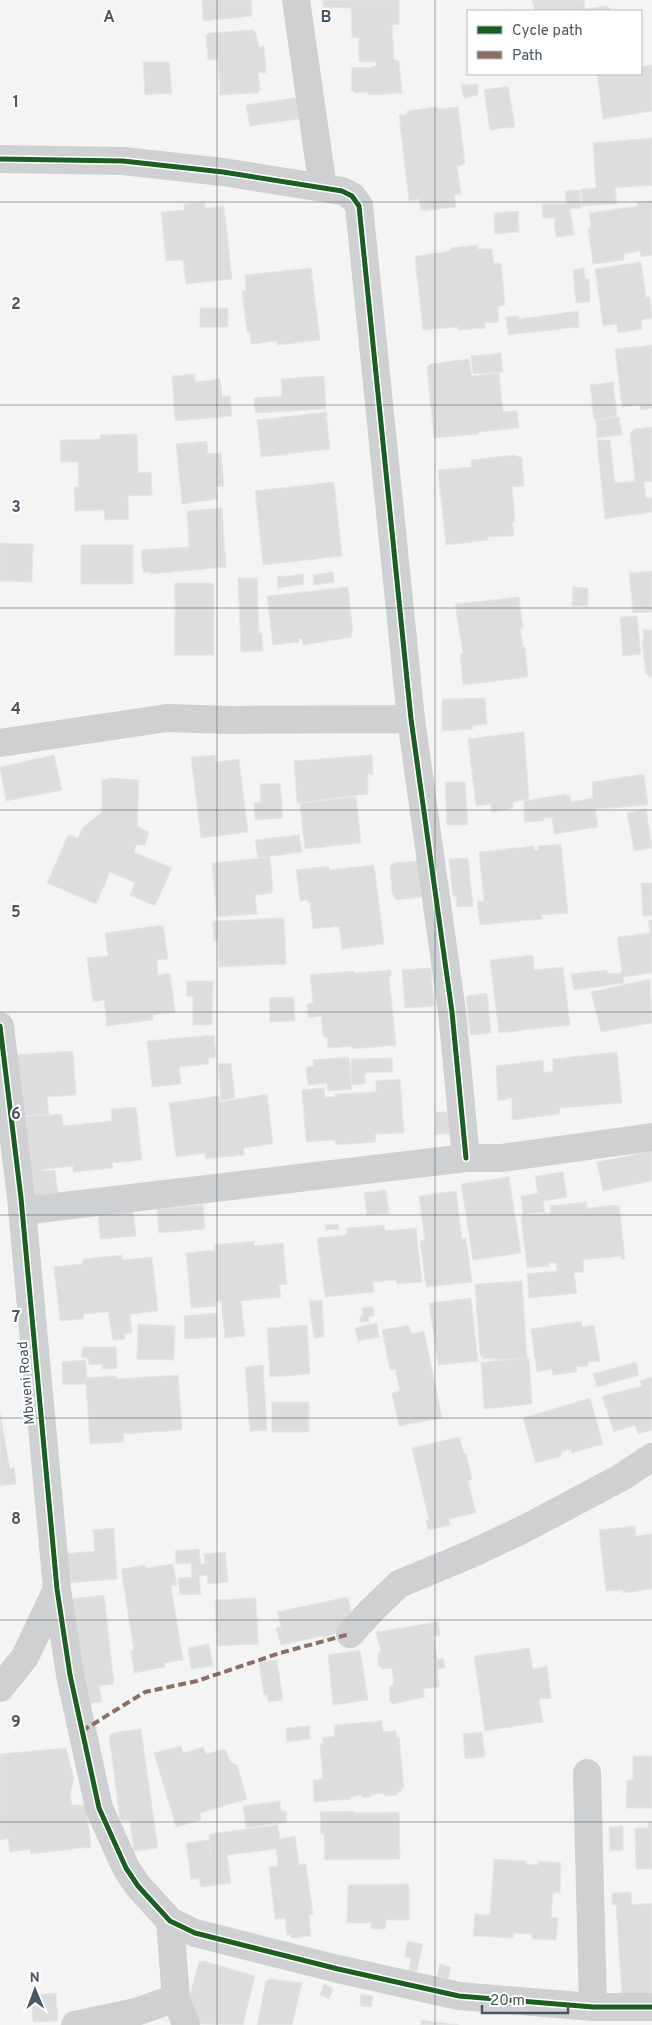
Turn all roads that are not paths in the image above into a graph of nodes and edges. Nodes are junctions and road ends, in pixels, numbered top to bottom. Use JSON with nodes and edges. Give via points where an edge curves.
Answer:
{"nodes":[{"id":1,"x":296,"y":0,"type":"edge"},
{"id":2,"x":0,"y":159,"type":"edge"},
{"id":3,"x":323,"y":188,"type":"junction"},
{"id":4,"x":411,"y":719,"type":"junction"},
{"id":5,"x":0,"y":743,"type":"edge"},
{"id":6,"x":0,"y":1026,"type":"edge"},
{"id":7,"x":652,"y":1138,"type":"edge"},
{"id":8,"x":466,"y":1158,"type":"junction"},
{"id":9,"x":15,"y":1203,"type":"edge"},
{"id":10,"x":652,"y":1457,"type":"edge"},
{"id":11,"x":57,"y":1588,"type":"junction"},
{"id":12,"x":350,"y":1634,"type":"dead end"},
{"id":13,"x":0,"y":1688,"type":"edge"},
{"id":14,"x":587,"y":1773,"type":"dead end"},
{"id":15,"x":170,"y":1921,"type":"junction"},
{"id":16,"x":176,"y":1998,"type":"junction"},
{"id":17,"x":593,"y":2007,"type":"junction"},
{"id":18,"x":652,"y":2007,"type":"edge"},
{"id":19,"x":75,"y":2025,"type":"edge"},
{"id":20,"x":186,"y":2025,"type":"edge"}],
"edges":[{"from":1,"to":3,"type":"street"},
{"from":2,"to":3,"type":"street","via":[[123,161]]},
{"from":3,"to":4,"type":"street","via":[[352,196],[359,206]]},
{"from":4,"to":5,"type":"street","via":[[167,718]]},
{"from":4,"to":8,"type":"street","via":[[452,1012]]},
{"from":6,"to":9,"type":"street","name":"Mbweni Road"},
{"from":7,"to":8,"type":"street","via":[[501,1158]]},
{"from":8,"to":9,"type":"street"},
{"from":9,"to":11,"type":"street","name":"Mbweni Road"},
{"from":10,"to":12,"type":"street","via":[[622,1477],[522,1530],[398,1584]]},
{"from":11,"to":13,"type":"street","via":[[26,1657]]},
{"from":11,"to":15,"type":"street","name":"Mbweni Road","via":[[70,1675],[99,1808],[126,1868]]},
{"from":14,"to":17,"type":"street"},
{"from":15,"to":16,"type":"street"},
{"from":15,"to":17,"type":"street","via":[[195,1933],[459,1996]]},
{"from":16,"to":19,"type":"street","via":[[136,2012]]},
{"from":16,"to":20,"type":"street"},
{"from":17,"to":18,"type":"street"}]}
